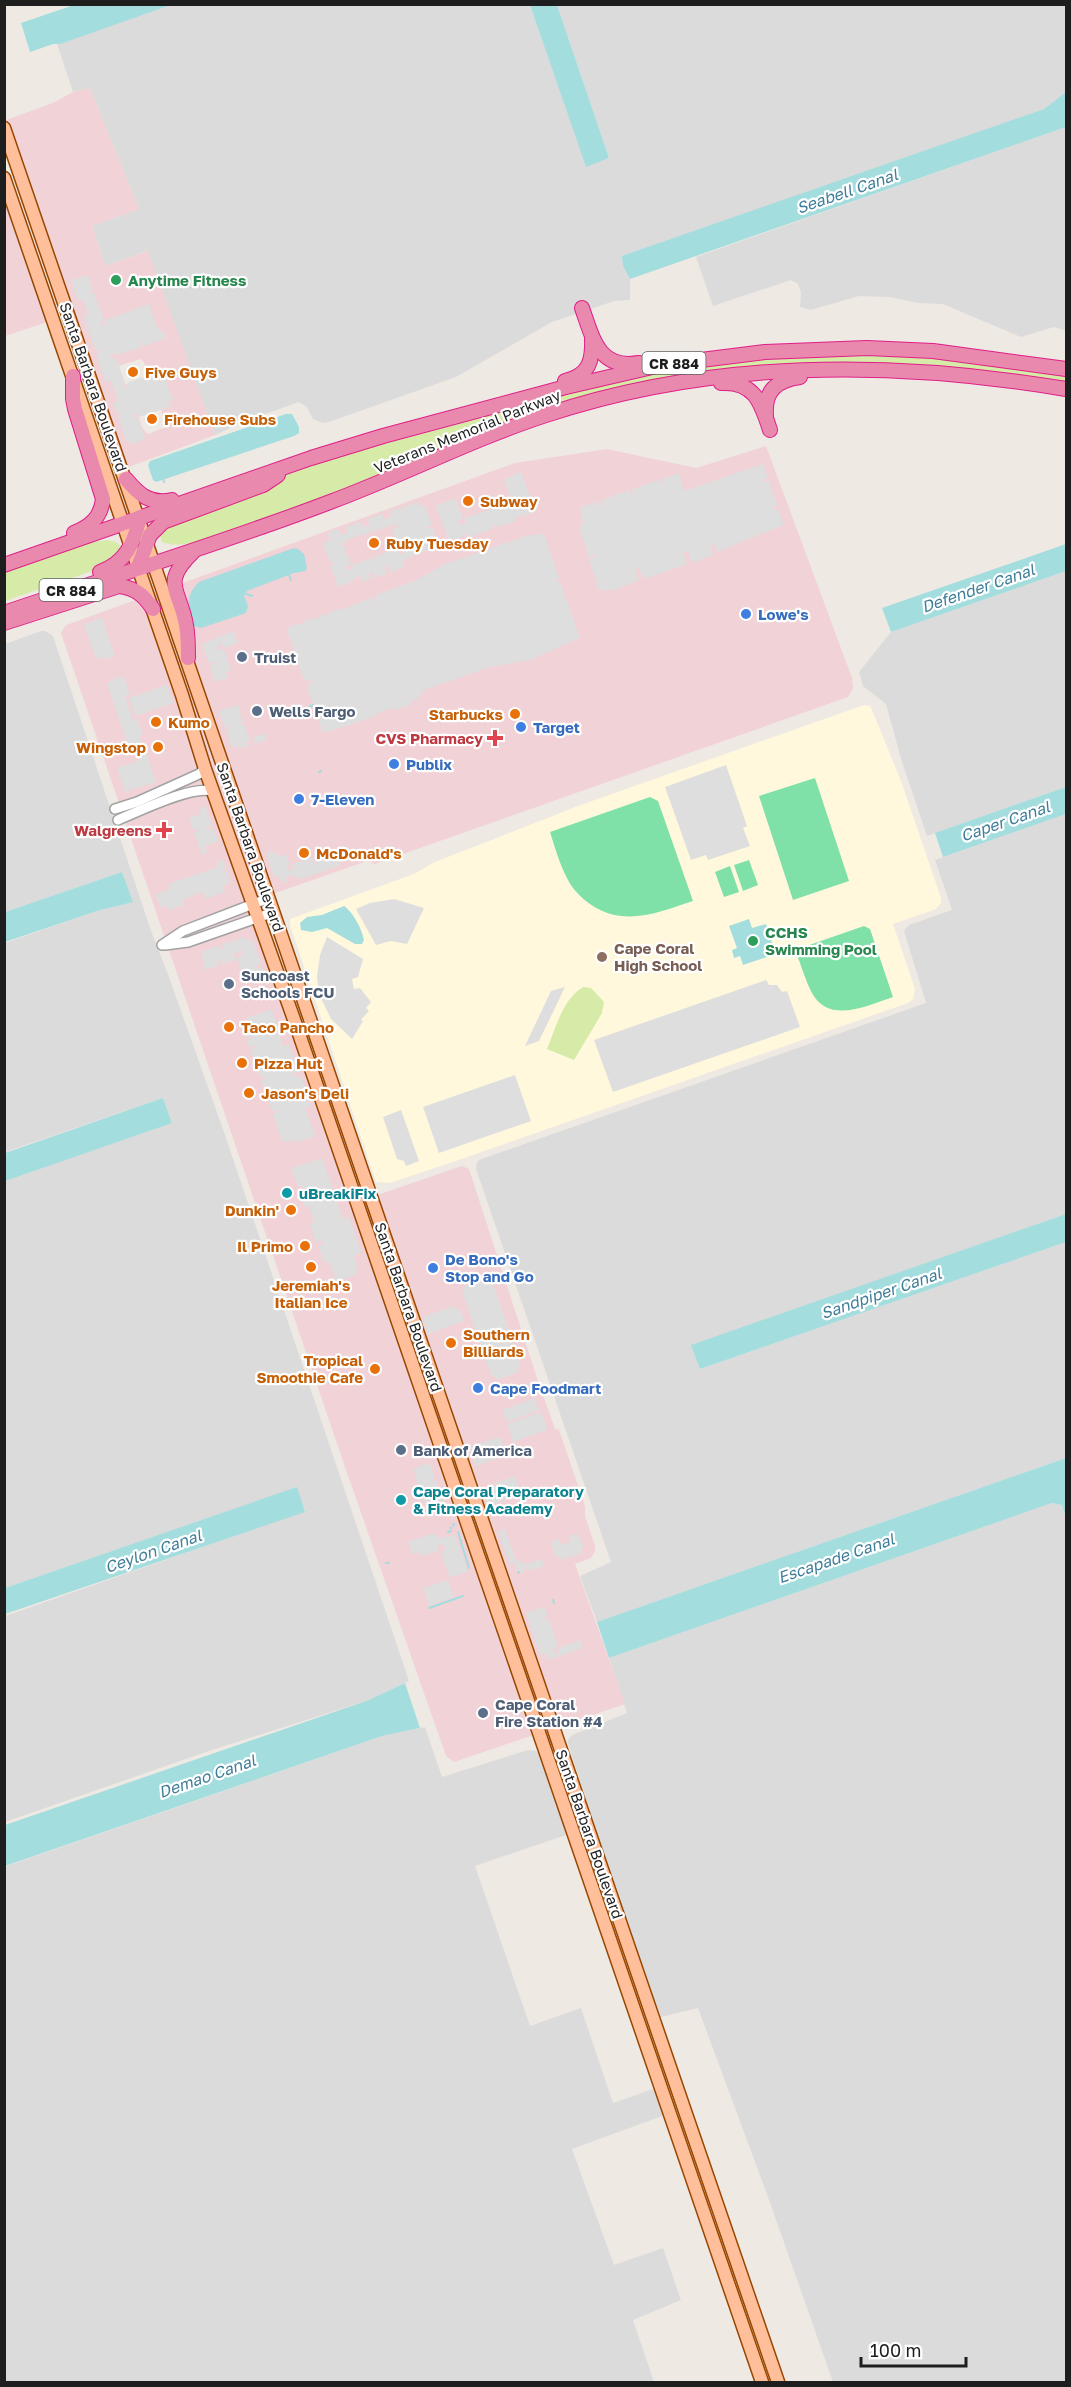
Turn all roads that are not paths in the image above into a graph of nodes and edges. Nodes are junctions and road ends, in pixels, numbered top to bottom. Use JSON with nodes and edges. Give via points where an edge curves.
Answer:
{"nodes":[{"id":1,"x":4,"y":128,"type":"edge"},
{"id":2,"x":4,"y":178,"type":"edge"},
{"id":3,"x":582,"y":308,"type":"dead end"},
{"id":4,"x":592,"y":337,"type":"junction"},
{"id":5,"x":765,"y":352,"type":"junction"},
{"id":6,"x":1066,"y":369,"type":"edge"},
{"id":7,"x":73,"y":376,"type":"junction"},
{"id":8,"x":992,"y":378,"type":"junction"},
{"id":9,"x":1066,"y":389,"type":"edge"},
{"id":10,"x":544,"y":416,"type":"junction"},
{"id":11,"x":347,"y":447,"type":"junction"},
{"id":12,"x":311,"y":458,"type":"junction"},
{"id":13,"x":293,"y":465,"type":"junction"},
{"id":14,"x":126,"y":479,"type":"junction"},
{"id":15,"x":140,"y":517,"type":"junction"},
{"id":16,"x":123,"y":523,"type":"junction"},
{"id":17,"x":148,"y":540,"type":"junction"},
{"id":18,"x":131,"y":546,"type":"junction"},
{"id":19,"x":197,"y":548,"type":"junction"},
{"id":20,"x":4,"y":557,"type":"edge"},
{"id":21,"x":155,"y":562,"type":"junction"},
{"id":22,"x":4,"y":565,"type":"edge"},
{"id":23,"x":138,"y":567,"type":"junction"},
{"id":24,"x":4,"y":605,"type":"edge"},
{"id":25,"x":153,"y":609,"type":"junction"},
{"id":26,"x":4,"y":613,"type":"edge"},
{"id":27,"x":4,"y":623,"type":"edge"},
{"id":28,"x":188,"y":658,"type":"junction"},
{"id":29,"x":180,"y":690,"type":"junction"},
{"id":30,"x":205,"y":769,"type":"junction"},
{"id":31,"x":229,"y":781,"type":"junction"},
{"id":32,"x":213,"y":792,"type":"junction"},
{"id":33,"x":115,"y":810,"type":"dead end"},
{"id":34,"x":118,"y":820,"type":"dead end"},
{"id":35,"x":269,"y":898,"type":"junction"},
{"id":36,"x":253,"y":904,"type":"junction"},
{"id":37,"x":274,"y":912,"type":"junction"},
{"id":38,"x":258,"y":918,"type":"junction"},
{"id":39,"x":601,"y":1912,"type":"junction"},
{"id":40,"x":653,"y":2016,"type":"junction"},
{"id":41,"x":708,"y":2222,"type":"junction"},
{"id":42,"x":759,"y":2325,"type":"junction"},
{"id":43,"x":762,"y":2382,"type":"edge"},
{"id":44,"x":778,"y":2382,"type":"edge"}],
"edges":[{"from":1,"to":14,"type":"main road","name":"Santa Barbara Boulevard"},
{"from":2,"to":7,"type":"main road","name":"Santa Barbara Boulevard"},
{"from":3,"to":4,"type":"highway"},
{"from":4,"to":5,"type":"highway","via":[[609,360],[625,365],[740,347],[757,346]]},
{"from":4,"to":11,"type":"highway","via":[[590,363],[570,380],[367,434]]},
{"from":5,"to":6,"type":"highway","name":"Veterans Memorial Parkway","number":"CR 884","via":[[902,349]]},
{"from":5,"to":11,"type":"highway","name":"Veterans Memorial Parkway","number":"CR 884","via":[[661,365],[603,378]]},
{"from":7,"to":16,"type":"main road","name":"Santa Barbara Boulevard"},
{"from":7,"to":20,"type":"highway","via":[[75,408],[103,495],[101,511],[83,530]]},
{"from":8,"to":9,"type":"highway","name":"Veterans Memorial Parkway","number":"CR 884"},
{"from":8,"to":10,"type":"highway","name":"Veterans Memorial Parkway","number":"CR 884","via":[[862,369],[758,372],[640,390]]},
{"from":8,"to":10,"type":"highway","via":[[856,375],[785,379],[770,395],[766,407],[768,425],[754,393],[729,383]]},
{"from":10,"to":19,"type":"highway","name":"Veterans Memorial Parkway","number":"CR 884","via":[[350,495]]},
{"from":11,"to":12,"type":"highway","name":"Veterans Memorial Parkway","number":"CR 884"},
{"from":12,"to":13,"type":"highway","name":"Veterans Memorial Parkway","number":"CR 884"},
{"from":12,"to":14,"type":"highway","via":[[290,459],[165,502],[144,498]]},
{"from":13,"to":15,"type":"highway","name":"Veterans Memorial Parkway","number":"CR 884"},
{"from":13,"to":17,"type":"highway","via":[[263,485],[168,519]]},
{"from":14,"to":15,"type":"main road","name":"Santa Barbara Boulevard"},
{"from":15,"to":16,"type":"highway","name":"Veterans Memorial Parkway","number":"CR 884"},
{"from":15,"to":17,"type":"main road","name":"Santa Barbara Boulevard"},
{"from":15,"to":18,"type":"highway"},
{"from":16,"to":18,"type":"main road","name":"Santa Barbara Boulevard"},
{"from":16,"to":22,"type":"highway","name":"Veterans Memorial Parkway","number":"CR 884"},
{"from":17,"to":21,"type":"main road","name":"Santa Barbara Boulevard"},
{"from":17,"to":23,"type":"highway"},
{"from":18,"to":23,"type":"main road","name":"Santa Barbara Boulevard"},
{"from":18,"to":24,"type":"highway","via":[[113,567]]},
{"from":19,"to":21,"type":"highway","name":"Veterans Memorial Parkway","number":"CR 884"},
{"from":19,"to":28,"type":"highway","via":[[180,566],[174,582],[186,624]]},
{"from":21,"to":23,"type":"highway","name":"Veterans Memorial Parkway","number":"CR 884"},
{"from":21,"to":28,"type":"main road","name":"Santa Barbara Boulevard"},
{"from":23,"to":25,"type":"main road","name":"Santa Barbara Boulevard"},
{"from":23,"to":26,"type":"highway","name":"Veterans Memorial Parkway","number":"CR 884"},
{"from":25,"to":27,"type":"highway","via":[[141,594],[119,586]]},
{"from":25,"to":29,"type":"main road","name":"Santa Barbara Boulevard"},
{"from":28,"to":31,"type":"main road","name":"Santa Barbara Boulevard"},
{"from":29,"to":30,"type":"main road","name":"Santa Barbara Boulevard"},
{"from":29,"to":31,"type":"main road","via":[[192,707],[213,772]]},
{"from":30,"to":32,"type":"main road","name":"Santa Barbara Boulevard"},
{"from":30,"to":33,"type":"street"},
{"from":31,"to":35,"type":"main road","name":"Santa Barbara Boulevard"},
{"from":32,"to":34,"type":"street","via":[[183,795]]},
{"from":32,"to":36,"type":"main road","name":"Santa Barbara Boulevard"},
{"from":35,"to":36,"type":"street"},
{"from":35,"to":37,"type":"main road","name":"Santa Barbara Boulevard"},
{"from":36,"to":38,"type":"main road","name":"Santa Barbara Boulevard"},
{"from":36,"to":38,"type":"street","via":[[183,931],[162,945],[188,942]]},
{"from":37,"to":38,"type":"street"},
{"from":37,"to":40,"type":"main road","name":"Santa Barbara Boulevard"},
{"from":38,"to":39,"type":"main road","name":"Santa Barbara Boulevard"},
{"from":39,"to":40,"type":"main road","via":[[615,1933],[641,2006]]},
{"from":39,"to":41,"type":"main road","name":"Santa Barbara Boulevard"},
{"from":40,"to":42,"type":"main road","name":"Santa Barbara Boulevard"},
{"from":41,"to":42,"type":"main road","via":[[717,2227],[742,2297]]},
{"from":41,"to":43,"type":"main road","name":"Santa Barbara Boulevard"},
{"from":42,"to":44,"type":"main road","name":"Santa Barbara Boulevard"}]}
